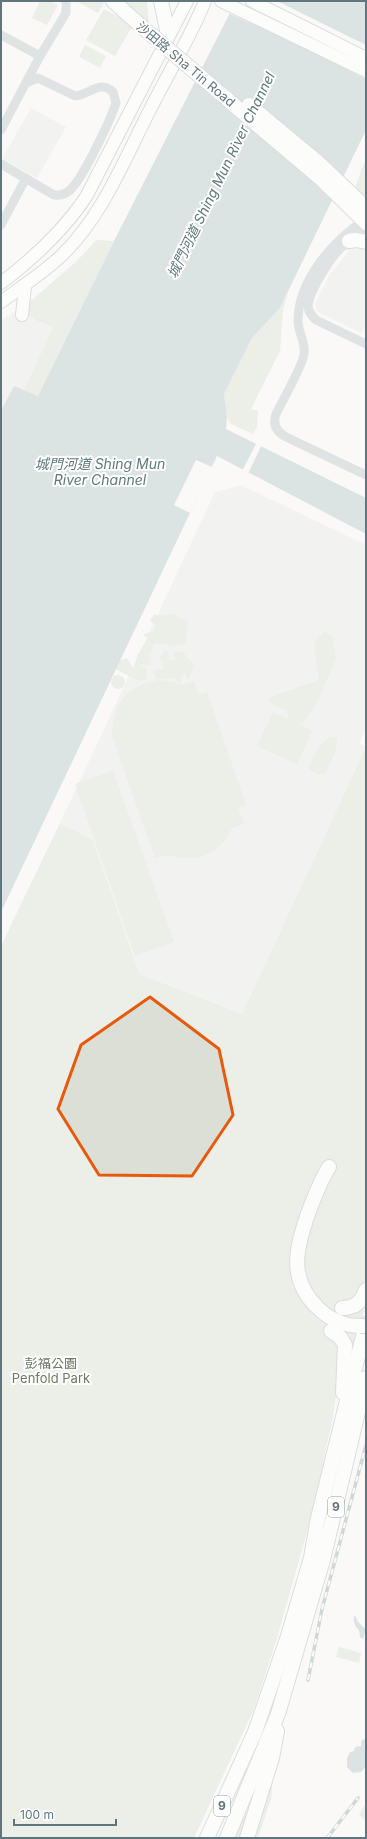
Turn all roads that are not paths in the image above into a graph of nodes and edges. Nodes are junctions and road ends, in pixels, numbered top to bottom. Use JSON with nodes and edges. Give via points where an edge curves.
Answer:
{"nodes":[{"id":1,"x":66,"y":1,"type":"edge"},
{"id":2,"x":113,"y":1,"type":"edge"},
{"id":3,"x":126,"y":1,"type":"edge"},
{"id":4,"x":161,"y":1,"type":"edge"},
{"id":5,"x":187,"y":1,"type":"edge"},
{"id":6,"x":205,"y":1,"type":"edge"},
{"id":7,"x":252,"y":1,"type":"edge"},
{"id":8,"x":223,"y":2,"type":"edge"},
{"id":9,"x":1,"y":35,"type":"edge"},
{"id":10,"x":168,"y":35,"type":"junction"},
{"id":11,"x":40,"y":56,"type":"junction"},
{"id":12,"x":366,"y":58,"type":"edge"},
{"id":13,"x":366,"y":71,"type":"edge"},
{"id":14,"x":26,"y":83,"type":"junction"},
{"id":15,"x":1,"y":130,"type":"edge"},
{"id":16,"x":1,"y":164,"type":"edge"},
{"id":17,"x":26,"y":178,"type":"junction"},
{"id":18,"x":366,"y":221,"type":"edge"},
{"id":19,"x":1,"y":225,"type":"edge"},
{"id":20,"x":348,"y":242,"type":"junction"},
{"id":21,"x":366,"y":242,"type":"edge"},
{"id":22,"x":15,"y":272,"type":"junction"},
{"id":23,"x":1,"y":275,"type":"edge"},
{"id":24,"x":1,"y":283,"type":"edge"},
{"id":25,"x":25,"y":286,"type":"junction"},
{"id":26,"x":2,"y":299,"type":"edge"},
{"id":27,"x":22,"y":315,"type":"dead end"},
{"id":28,"x":366,"y":344,"type":"edge"},
{"id":29,"x":366,"y":475,"type":"edge"},
{"id":30,"x":329,"y":1167,"type":"dead end"},
{"id":31,"x":366,"y":1290,"type":"edge"},
{"id":32,"x":342,"y":1308,"type":"dead end"},
{"id":33,"x":366,"y":1325,"type":"edge"},
{"id":34,"x":332,"y":1330,"type":"dead end"},
{"id":35,"x":366,"y":1378,"type":"edge"},
{"id":36,"x":343,"y":1417,"type":"junction"},
{"id":37,"x":278,"y":1714,"type":"junction"},
{"id":38,"x":207,"y":1838,"type":"edge"},
{"id":39,"x":227,"y":1838,"type":"edge"},
{"id":40,"x":247,"y":1838,"type":"edge"}],
"edges":[{"from":1,"to":11,"type":"street","via":[[66,14]]},
{"from":2,"to":18,"type":"highway","name":"沙田路 Sha Tin Road","bridge":true,"via":[[321,179]]},
{"from":3,"to":18,"type":"highway","name":"沙田路 Sha Tin Road","bridge":true,"via":[[325,169]]},
{"from":4,"to":10,"type":"highway"},
{"from":5,"to":10,"type":"main road"},
{"from":6,"to":25,"type":"main road","via":[[100,206],[61,256]]},
{"from":7,"to":12,"type":"main road"},
{"from":8,"to":13,"type":"main road"},
{"from":9,"to":11,"type":"street"},
{"from":10,"to":22,"type":"main road","via":[[86,198],[51,241]]},
{"from":11,"to":14,"type":"street"},
{"from":14,"to":15,"type":"street"},
{"from":14,"to":17,"type":"street","via":[[38,78],[75,96],[98,87],[105,87],[114,92],[116,101],[85,169],[69,191],[62,195],[54,195]]},
{"from":16,"to":17,"type":"street"},
{"from":17,"to":19,"type":"street"},
{"from":18,"to":20,"type":"street"},
{"from":18,"to":29,"type":"street","via":[[347,232],[331,247],[311,280],[298,316],[304,353],[274,423],[278,431],[286,437]]},
{"from":20,"to":21,"type":"highway"},
{"from":20,"to":28,"type":"street","via":[[329,262],[308,307],[316,320]]},
{"from":22,"to":23,"type":"main road"},
{"from":22,"to":24,"type":"main road"},
{"from":25,"to":26,"type":"main road"},
{"from":25,"to":27,"type":"main road"},
{"from":30,"to":33,"type":"highway","via":[[320,1182],[301,1233],[296,1253],[300,1282],[321,1311],[338,1322],[351,1326]]},
{"from":31,"to":32,"type":"highway","via":[[357,1306]]},
{"from":33,"to":36,"type":"highway","number":"9"},
{"from":34,"to":36,"type":"highway","via":[[345,1346]]},
{"from":35,"to":37,"type":"highway","number":"9","via":[[325,1554]]},
{"from":36,"to":38,"type":"highway","number":"9","via":[[318,1518],[311,1558],[289,1633],[255,1732]]},
{"from":37,"to":39,"type":"highway","number":"9"},
{"from":37,"to":40,"type":"highway","via":[[272,1758]]}]}
